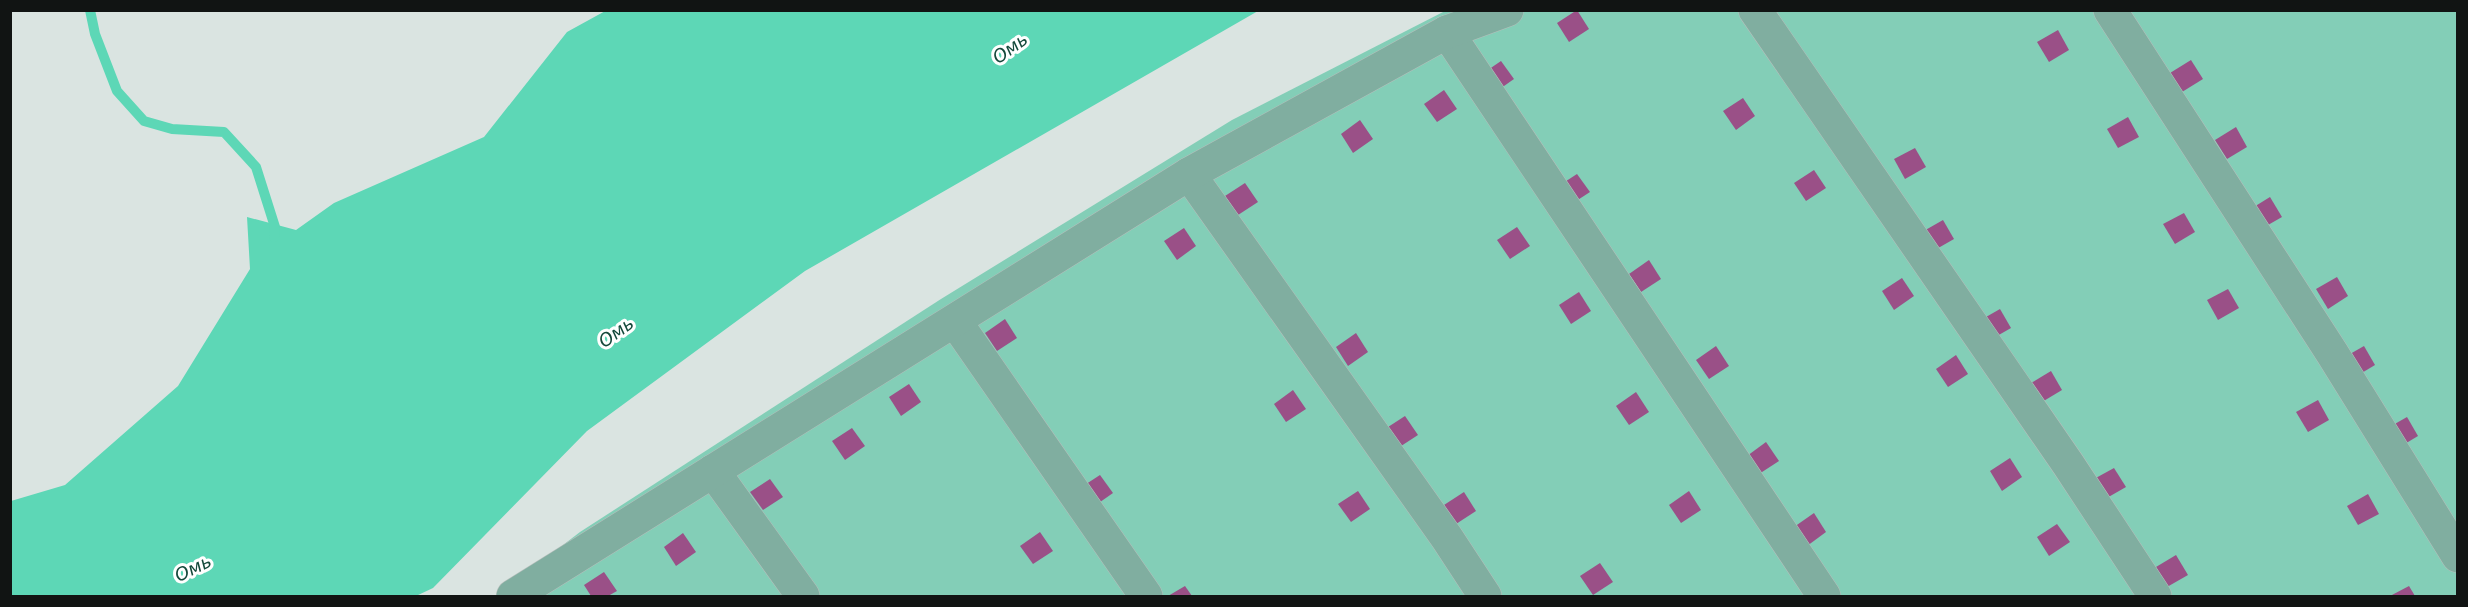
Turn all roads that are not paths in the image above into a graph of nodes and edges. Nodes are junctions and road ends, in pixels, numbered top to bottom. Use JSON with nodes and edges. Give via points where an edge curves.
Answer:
{"nodes":[{"id":1,"x":1507,"y":10,"type":"edge"},
{"id":2,"x":1755,"y":10,"type":"edge"},
{"id":3,"x":2110,"y":10,"type":"edge"},
{"id":4,"x":1447,"y":32,"type":"junction"},
{"id":5,"x":1188,"y":174,"type":"junction"},
{"id":6,"x":955,"y":321,"type":"junction"},
{"id":7,"x":713,"y":471,"type":"junction"},
{"id":8,"x":2457,"y":556,"type":"edge"},
{"id":9,"x":513,"y":597,"type":"edge"},
{"id":10,"x":803,"y":597,"type":"edge"},
{"id":11,"x":1146,"y":597,"type":"edge"},
{"id":12,"x":1485,"y":597,"type":"edge"},
{"id":13,"x":1824,"y":597,"type":"edge"},
{"id":14,"x":2155,"y":597,"type":"edge"}],
"edges":[{"from":1,"to":4,"type":"lane"},
{"from":2,"to":14,"type":"lane","via":[[2068,464]]},
{"from":3,"to":8,"type":"lane","via":[[2332,353]]},
{"from":4,"to":5,"type":"lane"},
{"from":4,"to":13,"type":"lane"},
{"from":5,"to":6,"type":"lane"},
{"from":5,"to":12,"type":"lane"},
{"from":6,"to":7,"type":"lane"},
{"from":6,"to":11,"type":"lane"},
{"from":7,"to":9,"type":"lane"},
{"from":7,"to":10,"type":"lane"}]}
